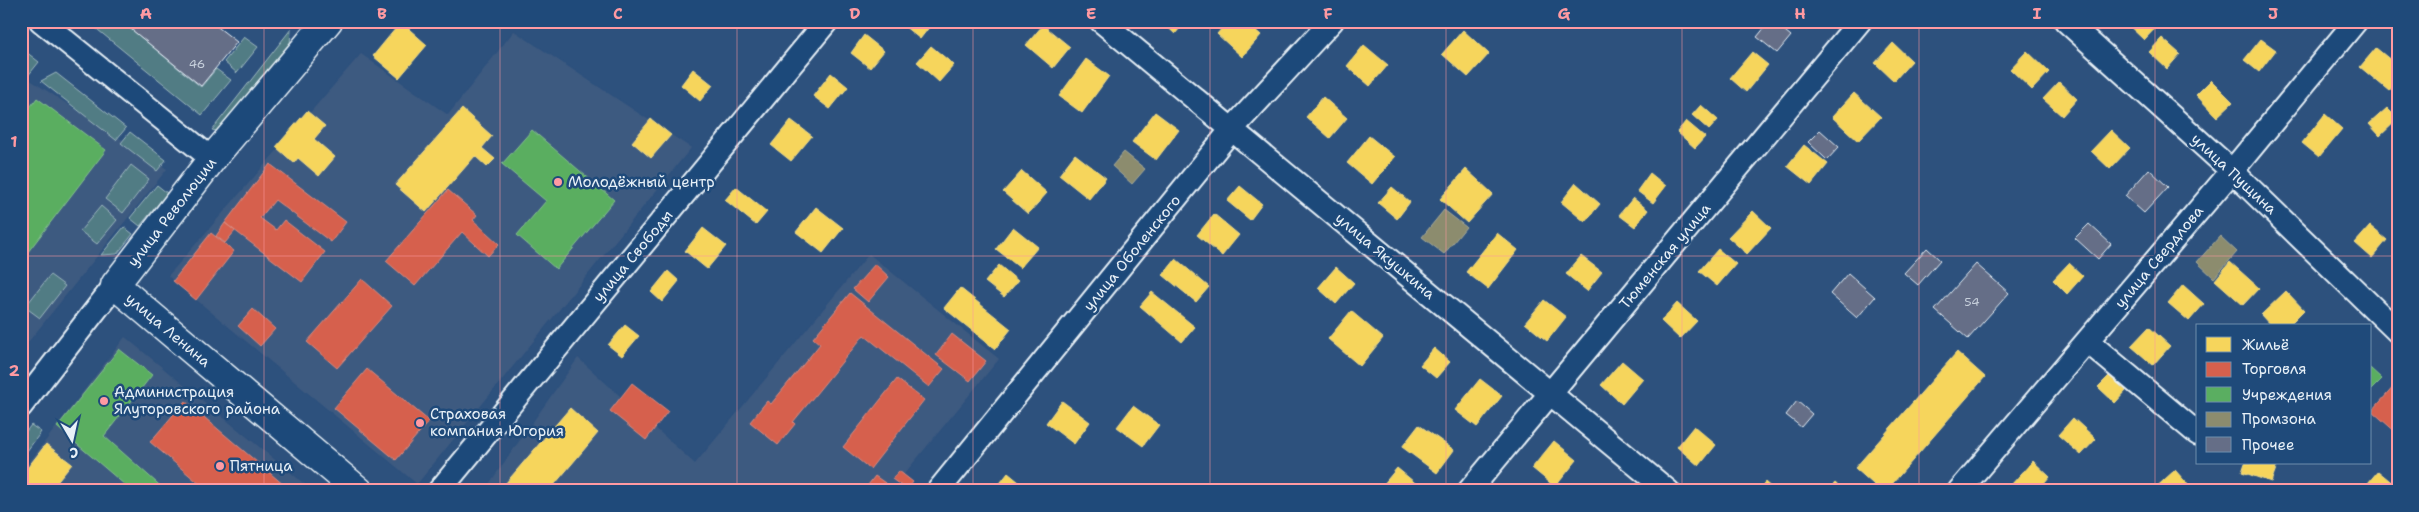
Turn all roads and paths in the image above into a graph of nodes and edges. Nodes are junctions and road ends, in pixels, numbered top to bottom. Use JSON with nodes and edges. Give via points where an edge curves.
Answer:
{"nodes":[{"id":1,"x":41,"y":21,"type":"edge"},
{"id":2,"x":328,"y":21,"type":"edge"},
{"id":3,"x":827,"y":21,"type":"edge"},
{"id":4,"x":1101,"y":21,"type":"edge"},
{"id":5,"x":1332,"y":21,"type":"edge"},
{"id":6,"x":1860,"y":21,"type":"edge"},
{"id":7,"x":2066,"y":21,"type":"edge"},
{"id":8,"x":2356,"y":21,"type":"edge"},
{"id":9,"x":1232,"y":129,"type":"junction"},
{"id":10,"x":212,"y":158,"type":"junction"},
{"id":11,"x":2232,"y":171,"type":"junction"},
{"id":12,"x":115,"y":285,"type":"junction"},
{"id":13,"x":2398,"y":332,"type":"edge"},
{"id":14,"x":2087,"y":341,"type":"junction"},
{"id":15,"x":1550,"y":394,"type":"junction"},
{"id":16,"x":21,"y":406,"type":"edge"},
{"id":17,"x":2196,"y":432,"type":"edge"},
{"id":18,"x":1972,"y":486,"type":"edge"},
{"id":19,"x":359,"y":491,"type":"edge"},
{"id":20,"x":439,"y":491,"type":"edge"},
{"id":21,"x":938,"y":491,"type":"edge"},
{"id":22,"x":1469,"y":491,"type":"edge"},
{"id":23,"x":1668,"y":491,"type":"edge"}],
"edges":[{"from":1,"to":10,"type":"street"},
{"from":2,"to":10,"type":"main road","name":"улица Революции"},
{"from":3,"to":20,"type":"street","name":"улица Свободы"},
{"from":4,"to":9,"type":"street","name":"улица Якушкина"},
{"from":5,"to":9,"type":"street","name":"улица Оболенского"},
{"from":6,"to":15,"type":"street","name":"Тюменская улица"},
{"from":7,"to":11,"type":"street","name":"улица Пущина"},
{"from":8,"to":11,"type":"street","name":"улица Свердлова"},
{"from":9,"to":15,"type":"street","name":"улица Якушкина"},
{"from":9,"to":21,"type":"street","name":"улица Оболенского"},
{"from":10,"to":12,"type":"main road","name":"улица Революции"},
{"from":11,"to":13,"type":"street","name":"улица Пущина"},
{"from":11,"to":14,"type":"street","name":"улица Свердлова"},
{"from":12,"to":16,"type":"street","name":"улица Революции"},
{"from":12,"to":19,"type":"main road","name":"улица Ленина"},
{"from":14,"to":17,"type":"street"},
{"from":14,"to":18,"type":"street","name":"улица Свердлова"},
{"from":15,"to":22,"type":"street","name":"Тюменская улица"},
{"from":15,"to":23,"type":"street","name":"улица Якушкина"}]}
